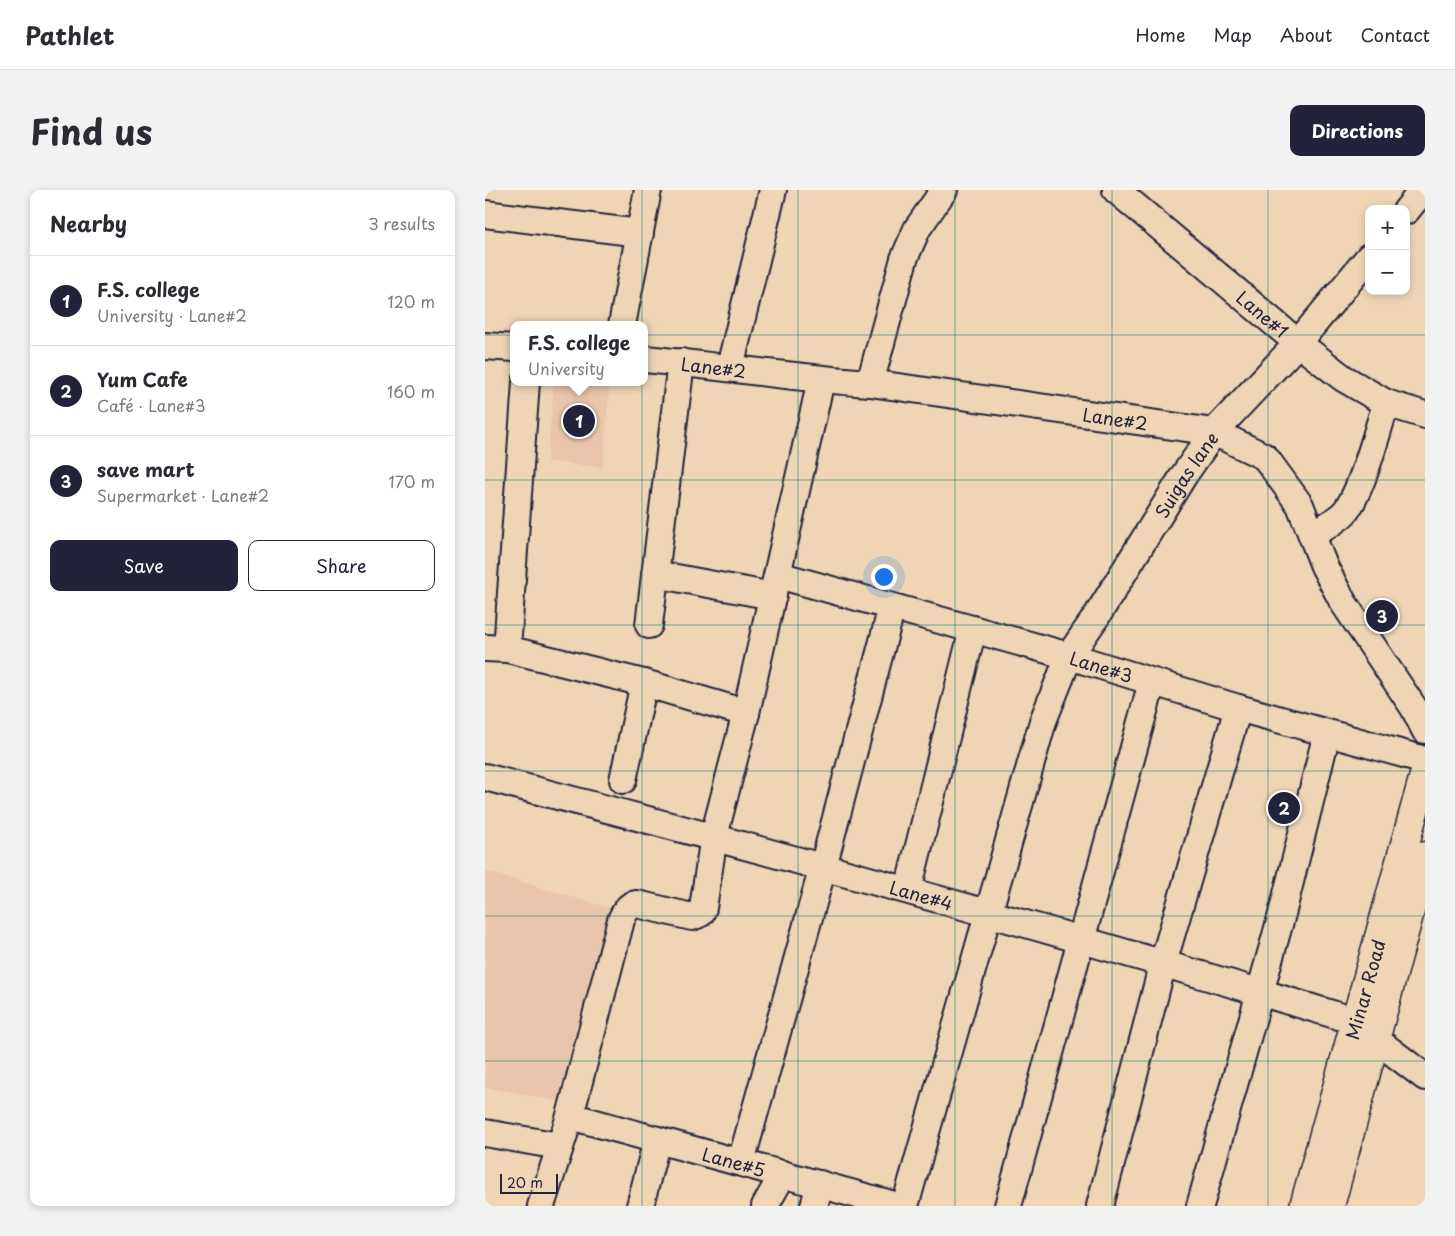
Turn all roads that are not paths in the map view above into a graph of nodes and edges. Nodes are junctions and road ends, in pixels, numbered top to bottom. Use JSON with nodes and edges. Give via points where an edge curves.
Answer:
{"nodes":[{"id":1,"x":648,"y":190,"type":"edge"},
{"id":2,"x":773,"y":190,"type":"edge"},
{"id":3,"x":944,"y":190,"type":"edge"},
{"id":4,"x":1116,"y":190,"type":"edge"},
{"id":5,"x":1423,"y":190,"type":"edge"},
{"id":6,"x":1410,"y":206,"type":"edge"},
{"id":7,"x":485,"y":214,"type":"edge"},
{"id":8,"x":640,"y":233,"type":"junction"},
{"id":9,"x":1365,"y":262,"type":"edge"},
{"id":10,"x":623,"y":321,"type":"edge"},
{"id":11,"x":1298,"y":343,"type":"junction"},
{"id":12,"x":485,"y":346,"type":"edge"},
{"id":13,"x":510,"y":348,"type":"edge"},
{"id":14,"x":648,"y":359,"type":"edge"},
{"id":15,"x":681,"y":362,"type":"junction"},
{"id":16,"x":729,"y":367,"type":"junction"},
{"id":17,"x":821,"y":380,"type":"junction"},
{"id":18,"x":870,"y":383,"type":"junction"},
{"id":19,"x":526,"y":386,"type":"edge"},
{"id":20,"x":1386,"y":404,"type":"junction"},
{"id":21,"x":1425,"y":415,"type":"edge"},
{"id":22,"x":1214,"y":432,"type":"junction"},
{"id":23,"x":1312,"y":535,"type":"junction"},
{"id":24,"x":655,"y":574,"type":"junction"},
{"id":25,"x":775,"y":586,"type":"junction"},
{"id":26,"x":892,"y":607,"type":"junction"},
{"id":27,"x":649,"y":625,"type":"dead end"},
{"id":28,"x":973,"y":629,"type":"junction"},
{"id":29,"x":496,"y":648,"type":"edge"},
{"id":30,"x":1069,"y":656,"type":"junction"},
{"id":31,"x":1151,"y":682,"type":"junction"},
{"id":32,"x":644,"y":683,"type":"junction"},
{"id":33,"x":1238,"y":708,"type":"junction"},
{"id":34,"x":746,"y":713,"type":"junction"},
{"id":35,"x":1425,"y":730,"type":"edge"},
{"id":36,"x":1327,"y":733,"type":"junction"},
{"id":37,"x":1425,"y":760,"type":"edge"},
{"id":38,"x":1425,"y":772,"type":"edge"},
{"id":39,"x":485,"y":777,"type":"edge"},
{"id":40,"x":623,"y":780,"type":"dead end"},
{"id":41,"x":1416,"y":835,"type":"edge"},
{"id":42,"x":714,"y":836,"type":"junction"},
{"id":43,"x":1425,"y":856,"type":"edge"},
{"id":44,"x":823,"y":867,"type":"junction"},
{"id":45,"x":908,"y":890,"type":"junction"},
{"id":46,"x":989,"y":913,"type":"junction"},
{"id":47,"x":1081,"y":939,"type":"junction"},
{"id":48,"x":1163,"y":963,"type":"junction"},
{"id":49,"x":1260,"y":992,"type":"junction"},
{"id":50,"x":1355,"y":1021,"type":"junction"},
{"id":51,"x":1375,"y":1039,"type":"junction"},
{"id":52,"x":1425,"y":1077,"type":"edge"},
{"id":53,"x":570,"y":1116,"type":"junction"},
{"id":54,"x":485,"y":1133,"type":"edge"},
{"id":55,"x":657,"y":1140,"type":"junction"},
{"id":56,"x":559,"y":1146,"type":"junction"},
{"id":57,"x":741,"y":1162,"type":"junction"},
{"id":58,"x":783,"y":1174,"type":"junction"},
{"id":59,"x":817,"y":1195,"type":"edge"},
{"id":60,"x":541,"y":1206,"type":"edge"},
{"id":61,"x":640,"y":1206,"type":"edge"},
{"id":62,"x":765,"y":1206,"type":"edge"},
{"id":63,"x":898,"y":1206,"type":"edge"},
{"id":64,"x":905,"y":1206,"type":"edge"},
{"id":65,"x":1008,"y":1206,"type":"edge"},
{"id":66,"x":1100,"y":1206,"type":"edge"},
{"id":67,"x":1200,"y":1206,"type":"edge"},
{"id":68,"x":1304,"y":1206,"type":"edge"},
{"id":69,"x":1330,"y":1206,"type":"edge"}],
"edges":[{"from":1,"to":8,"type":"street"},
{"from":2,"to":16,"type":"street"},
{"from":3,"to":18,"type":"street","via":[[917,229],[904,259]]},
{"from":4,"to":11,"type":"street","name":"Lane#1"},
{"from":5,"to":6,"type":"street"},
{"from":7,"to":8,"type":"street"},
{"from":8,"to":10,"type":"street"},
{"from":9,"to":11,"type":"street","name":"Suigas lane"},
{"from":11,"to":20,"type":"street","name":"Lane#1","via":[[1343,378]]},
{"from":11,"to":22,"type":"street","name":"Suigas lane"},
{"from":12,"to":13,"type":"street"},
{"from":14,"to":15,"type":"street","name":"Lane#2"},
{"from":15,"to":16,"type":"street","name":"Lane#2"},
{"from":15,"to":24,"type":"street"},
{"from":16,"to":17,"type":"street","name":"Lane#2"},
{"from":17,"to":18,"type":"street","name":"Lane#2"},
{"from":17,"to":25,"type":"street"},
{"from":18,"to":22,"type":"street","name":"Lane#2"},
{"from":19,"to":29,"type":"street"},
{"from":20,"to":21,"type":"street","name":"Lane#1"},
{"from":20,"to":23,"type":"street","via":[[1358,490],[1345,512]]},
{"from":22,"to":23,"type":"street","name":"Lane#2","via":[[1265,457],[1300,505]]},
{"from":22,"to":30,"type":"street","name":"Suigas lane"},
{"from":23,"to":35,"type":"street","name":"Lane#2","via":[[1343,602],[1414,708]]},
{"from":24,"to":25,"type":"street","name":"Lane#3"},
{"from":24,"to":27,"type":"street"},
{"from":25,"to":26,"type":"street","name":"Lane#3"},
{"from":25,"to":34,"type":"street"},
{"from":26,"to":28,"type":"street","name":"Lane#3"},
{"from":26,"to":44,"type":"street"},
{"from":28,"to":30,"type":"street","name":"Lane#3"},
{"from":28,"to":45,"type":"street"},
{"from":29,"to":32,"type":"street"},
{"from":30,"to":31,"type":"street","name":"Lane#3"},
{"from":30,"to":46,"type":"street","name":"Suigas lane","via":[[1043,721]]},
{"from":31,"to":33,"type":"street","name":"Lane#3"},
{"from":31,"to":47,"type":"street"},
{"from":32,"to":34,"type":"street"},
{"from":32,"to":40,"type":"street"},
{"from":33,"to":36,"type":"street","name":"Lane#3"},
{"from":33,"to":48,"type":"street"},
{"from":34,"to":42,"type":"street"},
{"from":36,"to":37,"type":"street","name":"Lane#3"},
{"from":36,"to":49,"type":"street"},
{"from":38,"to":41,"type":"main road","name":"Minar Road"},
{"from":39,"to":42,"type":"street","name":"Lane#4"},
{"from":41,"to":50,"type":"main road","name":"Minar Road"},
{"from":42,"to":44,"type":"street","name":"Lane#4"},
{"from":42,"to":53,"type":"street","via":[[701,913],[692,917],[632,904],[621,920]]},
{"from":43,"to":51,"type":"main road","name":"Minar Road"},
{"from":44,"to":45,"type":"street","name":"Lane#4"},
{"from":44,"to":57,"type":"street"},
{"from":45,"to":46,"type":"street","name":"Lane#4"},
{"from":46,"to":47,"type":"street","name":"Lane#4"},
{"from":46,"to":64,"type":"street","name":"Suigas lane"},
{"from":47,"to":48,"type":"street","name":"Lane#4"},
{"from":47,"to":65,"type":"street"},
{"from":48,"to":49,"type":"street","name":"Lane#4"},
{"from":48,"to":66,"type":"street"},
{"from":49,"to":50,"type":"street","name":"Lane#4"},
{"from":49,"to":67,"type":"street"},
{"from":50,"to":68,"type":"main road","name":"Minar Road"},
{"from":51,"to":52,"type":"street"},
{"from":51,"to":69,"type":"main road","name":"Minar Road"},
{"from":53,"to":55,"type":"street","name":"Lane#5"},
{"from":53,"to":56,"type":"street"},
{"from":54,"to":56,"type":"street"},
{"from":55,"to":57,"type":"street","name":"Lane#5"},
{"from":55,"to":61,"type":"street"},
{"from":56,"to":60,"type":"street"},
{"from":57,"to":58,"type":"street","name":"Lane#5"},
{"from":58,"to":59,"type":"street","name":"Lane#5"},
{"from":58,"to":62,"type":"street"},
{"from":59,"to":63,"type":"street","name":"Lane#5"}]}
